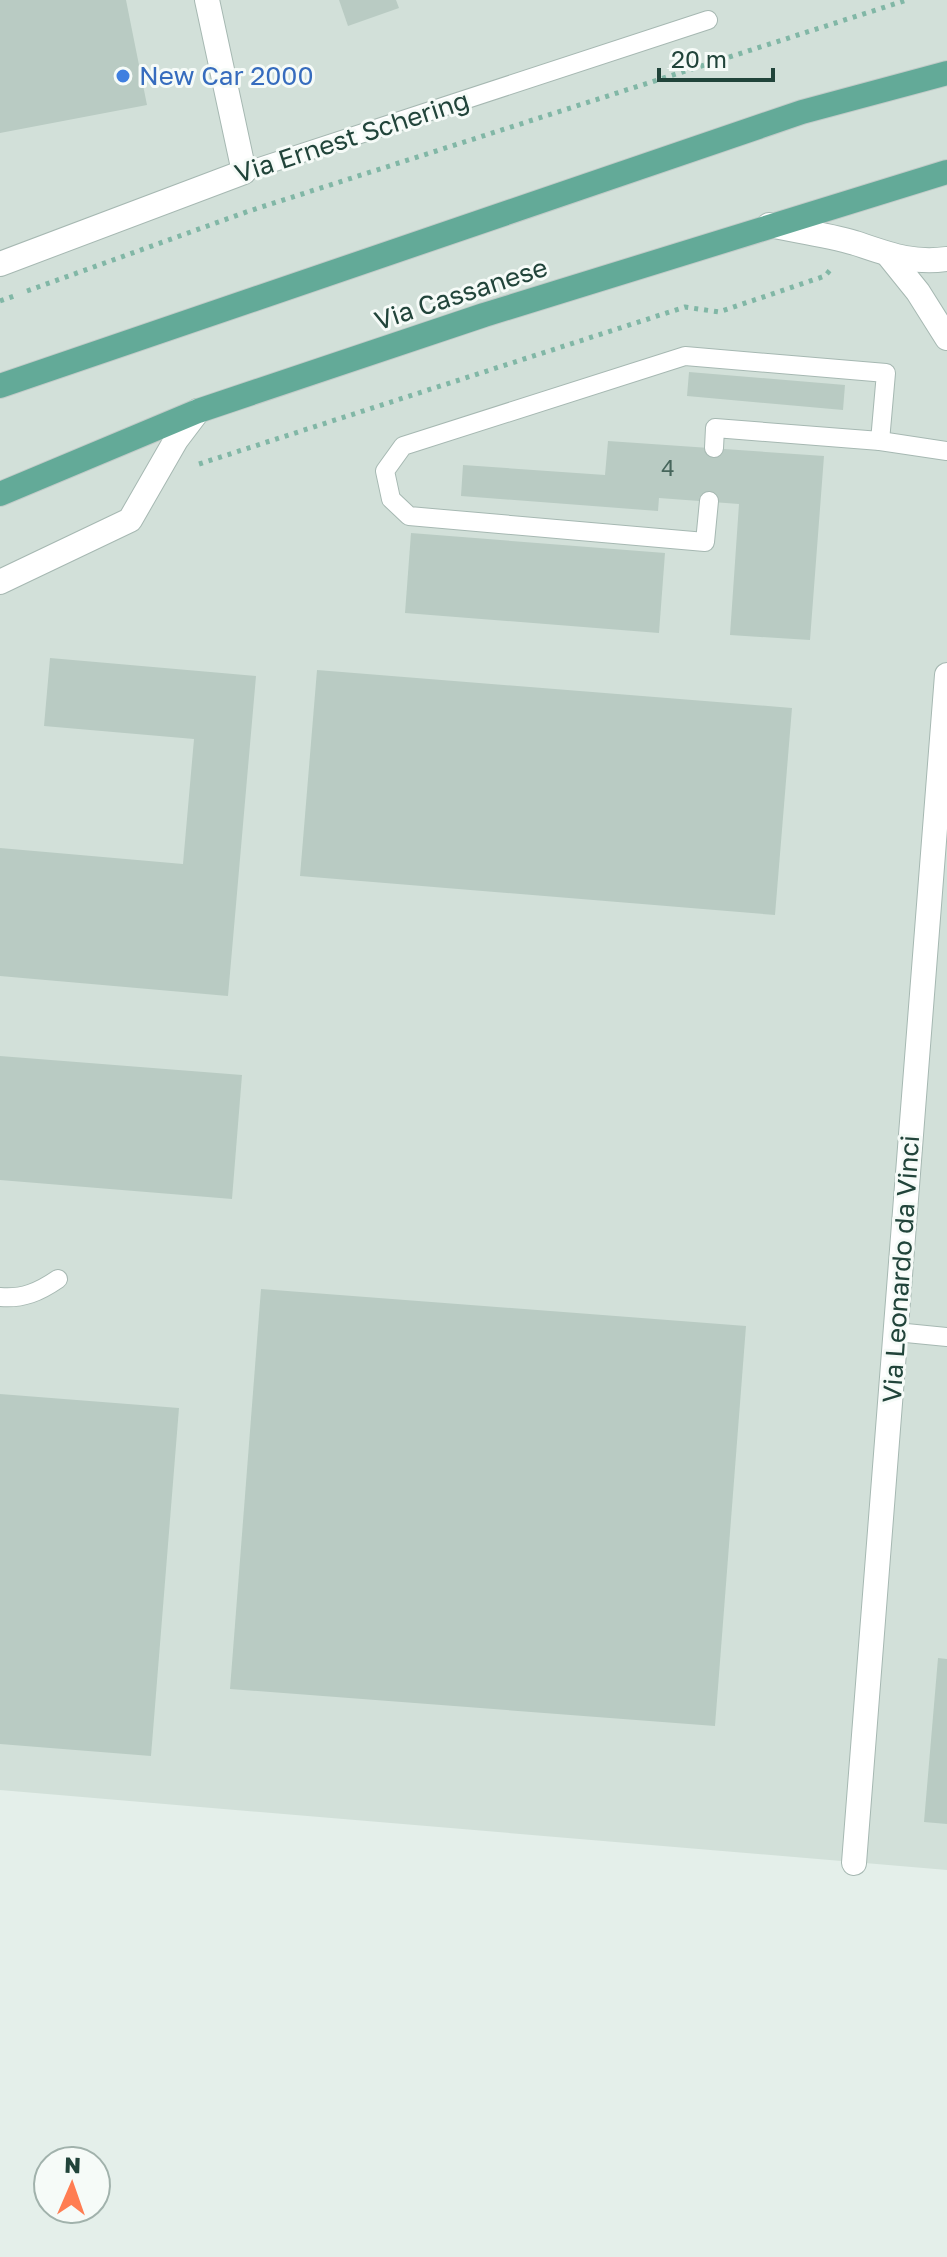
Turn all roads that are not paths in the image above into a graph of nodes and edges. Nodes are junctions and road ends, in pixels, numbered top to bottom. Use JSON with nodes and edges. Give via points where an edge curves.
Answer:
{"nodes":[{"id":1,"x":207,"y":0,"type":"edge"},
{"id":2,"x":708,"y":20,"type":"dead end"},
{"id":3,"x":947,"y":73,"type":"edge"},
{"id":4,"x":244,"y":172,"type":"junction"},
{"id":5,"x":947,"y":172,"type":"edge"},
{"id":6,"x":769,"y":225,"type":"junction"},
{"id":7,"x":889,"y":256,"type":"junction"},
{"id":8,"x":947,"y":259,"type":"edge"},
{"id":9,"x":0,"y":264,"type":"edge"},
{"id":10,"x":947,"y":338,"type":"edge"},
{"id":11,"x":0,"y":386,"type":"edge"},
{"id":12,"x":198,"y":411,"type":"junction"},
{"id":13,"x":880,"y":441,"type":"junction"},
{"id":14,"x":714,"y":448,"type":"dead end"},
{"id":15,"x":947,"y":451,"type":"edge"},
{"id":16,"x":0,"y":494,"type":"edge"},
{"id":17,"x":709,"y":501,"type":"dead end"},
{"id":18,"x":3,"y":585,"type":"edge"},
{"id":19,"x":947,"y":675,"type":"edge"},
{"id":20,"x":58,"y":1279,"type":"dead end"},
{"id":21,"x":0,"y":1297,"type":"edge"},
{"id":22,"x":896,"y":1332,"type":"junction"},
{"id":23,"x":947,"y":1337,"type":"edge"},
{"id":24,"x":854,"y":1863,"type":"dead end"}],
"edges":[{"from":1,"to":4,"type":"street"},
{"from":2,"to":4,"type":"lane","name":"Via Ernest Schering"},
{"from":3,"to":11,"type":"main road","via":[[802,112]]},
{"from":4,"to":9,"type":"street","name":"Via Ernest Schering"},
{"from":5,"to":6,"type":"main road","name":"Via Cassanese"},
{"from":6,"to":7,"type":"street"},
{"from":6,"to":12,"type":"main road","name":"Via Cassanese"},
{"from":7,"to":8,"type":"street"},
{"from":7,"to":10,"type":"street"},
{"from":12,"to":16,"type":"main road","name":"Via Cassanese"},
{"from":12,"to":18,"type":"street","via":[[130,520]]},
{"from":13,"to":14,"type":"lane","via":[[715,428]]},
{"from":13,"to":15,"type":"lane"},
{"from":13,"to":17,"type":"lane","via":[[886,373],[685,356],[403,446],[385,471],[391,499],[409,516],[705,542]]},
{"from":19,"to":22,"type":"street","name":"Via Leonardo da Vinci"},
{"from":20,"to":21,"type":"lane","via":[[41,1291]]},
{"from":22,"to":23,"type":"lane"},
{"from":22,"to":24,"type":"street","name":"Via Leonardo da Vinci"}]}
